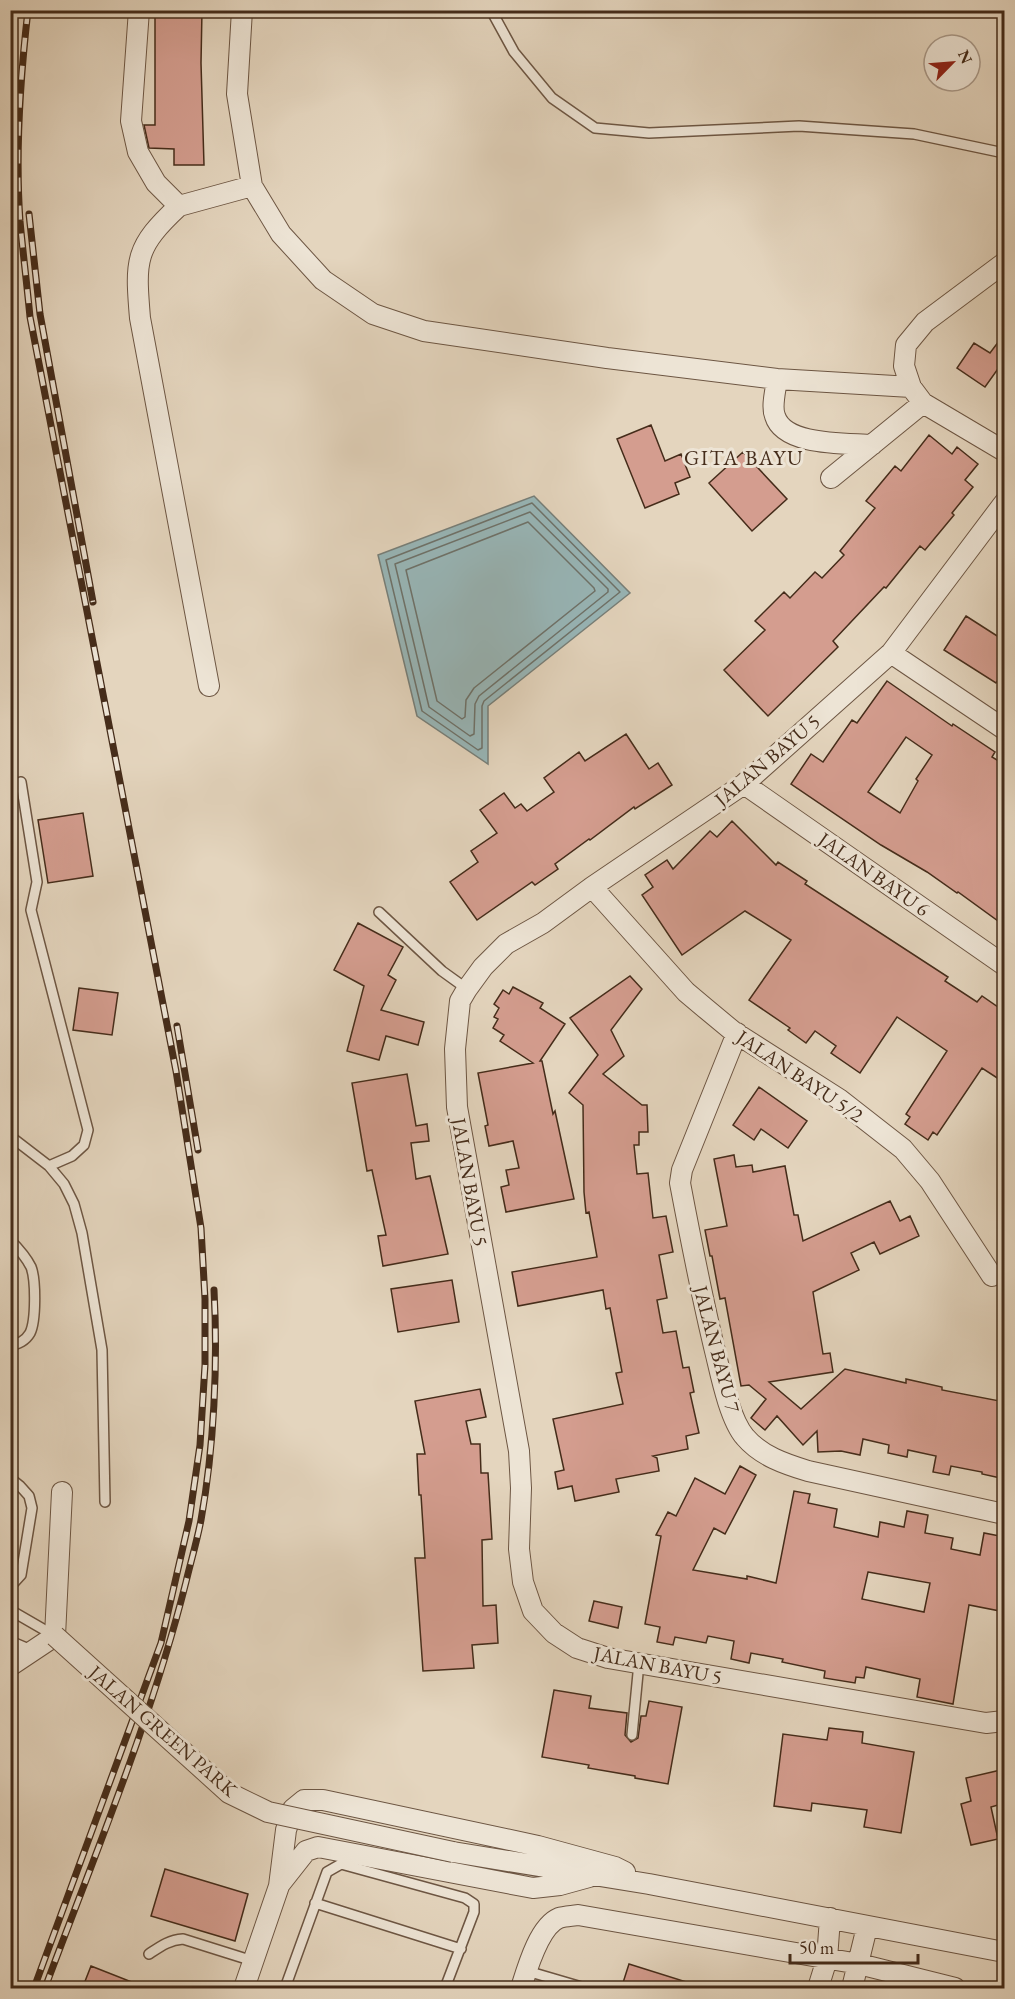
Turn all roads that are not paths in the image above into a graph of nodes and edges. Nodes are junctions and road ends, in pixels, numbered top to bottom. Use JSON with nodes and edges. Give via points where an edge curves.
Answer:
{"nodes":[{"id":1,"x":139,"y":10,"type":"edge"},
{"id":2,"x":242,"y":10,"type":"edge"},
{"id":3,"x":491,"y":10,"type":"edge"},
{"id":4,"x":1005,"y":153,"type":"edge"},
{"id":5,"x":252,"y":186,"type":"junction"},
{"id":6,"x":179,"y":206,"type":"junction"},
{"id":7,"x":1005,"y":263,"type":"edge"},
{"id":8,"x":777,"y":379,"type":"junction"},
{"id":9,"x":917,"y":395,"type":"junction"},
{"id":10,"x":872,"y":445,"type":"junction"},
{"id":11,"x":1004,"y":450,"type":"edge"},
{"id":12,"x":831,"y":478,"type":"dead end"},
{"id":13,"x":1005,"y":503,"type":"edge"},
{"id":14,"x":891,"y":653,"type":"junction"},
{"id":15,"x":209,"y":686,"type":"dead end"},
{"id":16,"x":1005,"y":729,"type":"edge"},
{"id":17,"x":21,"y":782,"type":"dead end"},
{"id":18,"x":744,"y":784,"type":"junction"},
{"id":19,"x":592,"y":887,"type":"junction"},
{"id":20,"x":379,"y":912,"type":"dead end"},
{"id":21,"x":1005,"y":964,"type":"edge"},
{"id":22,"x":467,"y":989,"type":"junction"},
{"id":23,"x":737,"y":1034,"type":"junction"},
{"id":24,"x":10,"y":1136,"type":"edge"},
{"id":25,"x":49,"y":1166,"type":"junction"},
{"id":26,"x":10,"y":1240,"type":"edge"},
{"id":27,"x":992,"y":1276,"type":"dead end"},
{"id":28,"x":10,"y":1346,"type":"edge"},
{"id":29,"x":10,"y":1478,"type":"edge"},
{"id":30,"x":62,"y":1492,"type":"dead end"},
{"id":31,"x":105,"y":1502,"type":"dead end"},
{"id":32,"x":1005,"y":1514,"type":"edge"},
{"id":33,"x":10,"y":1587,"type":"edge"},
{"id":34,"x":10,"y":1610,"type":"edge"},
{"id":35,"x":55,"y":1636,"type":"junction"},
{"id":36,"x":10,"y":1641,"type":"edge"},
{"id":37,"x":31,"y":1650,"type":"junction"},
{"id":38,"x":639,"y":1663,"type":"junction"},
{"id":39,"x":10,"y":1666,"type":"edge"},
{"id":40,"x":1005,"y":1721,"type":"edge"},
{"id":41,"x":632,"y":1735,"type":"dead end"},
{"id":42,"x":371,"y":1864,"type":"junction"},
{"id":43,"x":592,"y":1875,"type":"junction"},
{"id":44,"x":649,"y":1884,"type":"junction"},
{"id":45,"x":279,"y":1886,"type":"junction"},
{"id":46,"x":315,"y":1904,"type":"junction"},
{"id":47,"x":830,"y":1918,"type":"junction"},
{"id":48,"x":867,"y":1927,"type":"junction"},
{"id":49,"x":461,"y":1948,"type":"junction"},
{"id":50,"x":1005,"y":1952,"type":"edge"},
{"id":51,"x":149,"y":1954,"type":"dead end"},
{"id":52,"x":827,"y":1959,"type":"junction"},
{"id":53,"x":253,"y":1961,"type":"junction"},
{"id":54,"x":859,"y":1964,"type":"junction"},
{"id":55,"x":524,"y":1980,"type":"edge"},
{"id":56,"x":244,"y":1989,"type":"edge"},
{"id":57,"x":285,"y":1989,"type":"edge"},
{"id":58,"x":445,"y":1989,"type":"edge"},
{"id":59,"x":585,"y":1989,"type":"edge"},
{"id":60,"x":818,"y":1989,"type":"edge"},
{"id":61,"x":852,"y":1989,"type":"edge"},
{"id":62,"x":956,"y":1989,"type":"edge"}],
"edges":[{"from":1,"to":6,"type":"street","via":[[131,121],[138,152],[156,183]]},
{"from":2,"to":5,"type":"street","via":[[237,94]]},
{"from":3,"to":4,"type":"lane","via":[[513,52],[552,98],[595,128],[649,134],[799,126],[914,134]]},
{"from":5,"to":6,"type":"street"},
{"from":5,"to":8,"type":"street","via":[[281,234],[323,280],[373,314],[424,331]]},
{"from":6,"to":15,"type":"street","via":[[141,250],[136,279]]},
{"from":7,"to":9,"type":"street","via":[[925,322],[906,345],[904,366]]},
{"from":8,"to":9,"type":"street"},
{"from":8,"to":10,"type":"street","via":[[774,415],[781,427],[798,438]]},
{"from":9,"to":10,"type":"street"},
{"from":9,"to":11,"type":"street"},
{"from":10,"to":12,"type":"street"},
{"from":13,"to":14,"type":"street","name":"JALAN BAYU 5"},
{"from":14,"to":16,"type":"street"},
{"from":14,"to":18,"type":"street","name":"JALAN BAYU 5"},
{"from":17,"to":25,"type":"lane","via":[[37,882],[31,910],[88,1130],[84,1145],[72,1156]]},
{"from":18,"to":19,"type":"street","name":"JALAN BAYU 5"},
{"from":18,"to":21,"type":"street","name":"JALAN BAYU 6"},
{"from":19,"to":22,"type":"street","name":"JALAN BAYU 5","via":[[506,944]]},
{"from":19,"to":23,"type":"street","name":"JALAN BAYU 5/2","via":[[686,992]]},
{"from":20,"to":22,"type":"lane"},
{"from":22,"to":38,"type":"street","name":"JALAN BAYU 5","via":[[460,1001],[455,1049],[457,1107],[519,1451],[523,1582],[533,1611],[554,1633],[577,1648]]},
{"from":23,"to":27,"type":"street","name":"JALAN BAYU 5/2","via":[[838,1099],[903,1149],[930,1181]]},
{"from":23,"to":32,"type":"street","name":"JALAN BAYU 7","via":[[680,1183],[723,1385],[743,1436],[782,1463],[808,1471]]},
{"from":24,"to":25,"type":"lane"},
{"from":25,"to":31,"type":"lane","via":[[74,1204],[102,1350]]},
{"from":26,"to":28,"type":"lane","via":[[31,1268],[36,1294],[30,1334],[18,1345]]},
{"from":29,"to":33,"type":"lane","via":[[29,1496],[32,1508],[21,1575]]},
{"from":30,"to":35,"type":"street"},
{"from":34,"to":35,"type":"lane"},
{"from":35,"to":37,"type":"street"},
{"from":35,"to":43,"type":"street","name":"JALAN GREEN PARK","bridge":true,"via":[[229,1793],[268,1812],[453,1852]]},
{"from":36,"to":37,"type":"lane"},
{"from":37,"to":39,"type":"street"},
{"from":38,"to":40,"type":"street","name":"JALAN BAYU 5","via":[[986,1724]]},
{"from":38,"to":41,"type":"lane"},
{"from":42,"to":43,"type":"street","via":[[533,1888]]},
{"from":42,"to":45,"type":"street","via":[[318,1847],[306,1851]]},
{"from":42,"to":46,"type":"lane","via":[[341,1864],[327,1872]]},
{"from":42,"to":49,"type":"lane","via":[[474,1904]]},
{"from":43,"to":44,"type":"street","name":"JALAN GREEN PARK"},
{"from":44,"to":45,"type":"street","via":[[615,1867],[538,1846],[323,1800],[304,1800],[293,1809],[286,1830]]},
{"from":44,"to":47,"type":"street"},
{"from":45,"to":53,"type":"street"},
{"from":46,"to":49,"type":"lane"},
{"from":46,"to":57,"type":"lane"},
{"from":47,"to":48,"type":"street"},
{"from":47,"to":52,"type":"street"},
{"from":48,"to":50,"type":"street"},
{"from":48,"to":54,"type":"street"},
{"from":49,"to":58,"type":"lane"},
{"from":51,"to":53,"type":"lane","via":[[172,1940],[183,1940]]},
{"from":52,"to":54,"type":"street"},
{"from":52,"to":55,"type":"street","via":[[578,1915],[559,1918],[546,1927]]},
{"from":52,"to":60,"type":"street"},
{"from":53,"to":56,"type":"street"},
{"from":54,"to":61,"type":"street"},
{"from":54,"to":62,"type":"street"},
{"from":55,"to":59,"type":"lane"}]}
